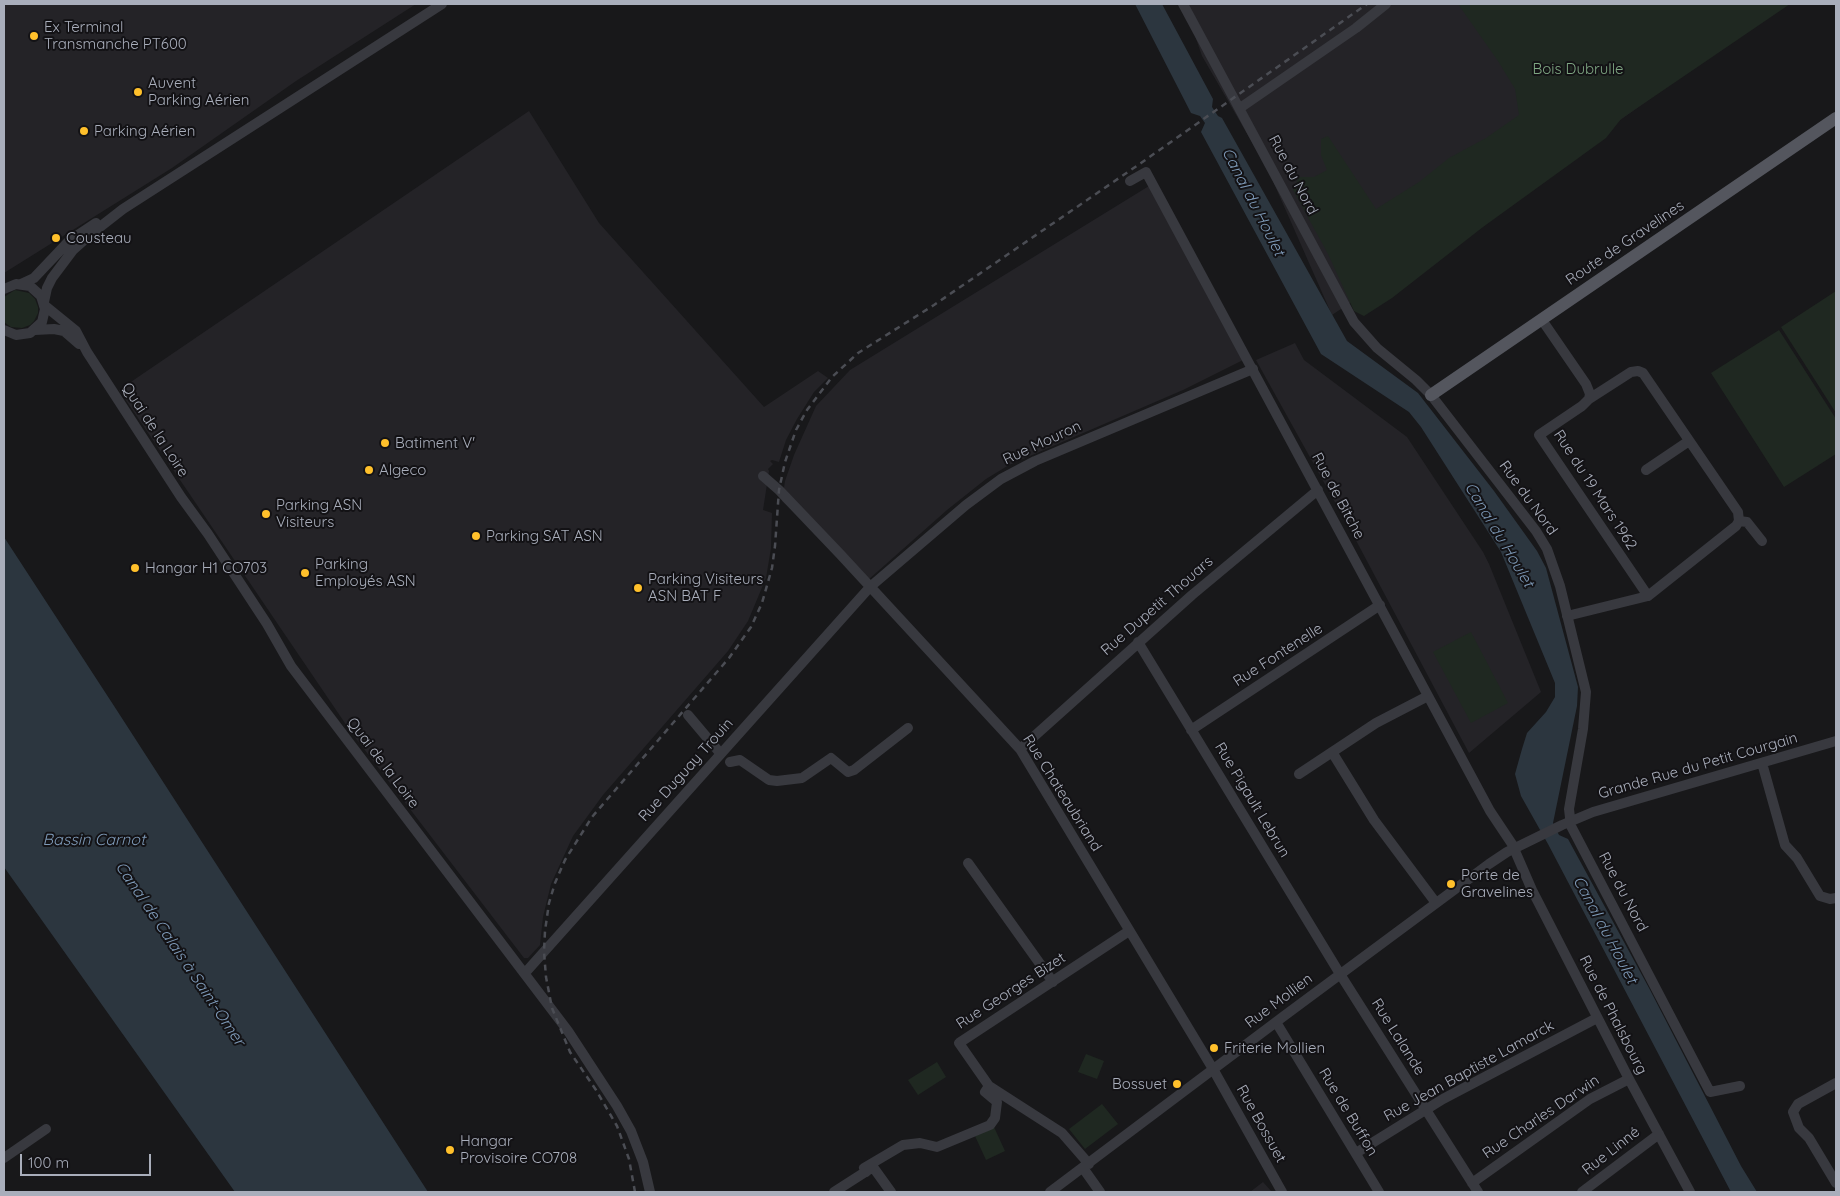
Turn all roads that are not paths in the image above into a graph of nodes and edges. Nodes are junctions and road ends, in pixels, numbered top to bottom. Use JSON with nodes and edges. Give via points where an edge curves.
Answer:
{"nodes":[{"id":1,"x":442,"y":4,"type":"edge"},
{"id":2,"x":1183,"y":4,"type":"edge"},
{"id":3,"x":1386,"y":4,"type":"edge"},
{"id":4,"x":1240,"y":108,"type":"junction"},
{"id":5,"x":1836,"y":118,"type":"edge"},
{"id":6,"x":1130,"y":181,"type":"dead end"},
{"id":7,"x":124,"y":210,"type":"junction"},
{"id":8,"x":22,"y":284,"type":"junction"},
{"id":9,"x":4,"y":289,"type":"edge"},
{"id":10,"x":44,"y":303,"type":"junction"},
{"id":11,"x":1542,"y":320,"type":"junction"},
{"id":12,"x":4,"y":330,"type":"edge"},
{"id":13,"x":35,"y":330,"type":"junction"},
{"id":14,"x":87,"y":352,"type":"junction"},
{"id":15,"x":1253,"y":369,"type":"junction"},
{"id":16,"x":1431,"y":395,"type":"junction"},
{"id":17,"x":1589,"y":399,"type":"junction"},
{"id":18,"x":1689,"y":441,"type":"junction"},
{"id":19,"x":1646,"y":470,"type":"dead end"},
{"id":20,"x":763,"y":476,"type":"dead end"},
{"id":21,"x":1318,"y":490,"type":"junction"},
{"id":22,"x":1738,"y":520,"type":"junction"},
{"id":23,"x":1762,"y":541,"type":"dead end"},
{"id":24,"x":870,"y":587,"type":"junction"},
{"id":25,"x":1648,"y":596,"type":"junction"},
{"id":26,"x":1380,"y":605,"type":"junction"},
{"id":27,"x":1567,"y":616,"type":"junction"},
{"id":28,"x":1138,"y":642,"type":"junction"},
{"id":29,"x":1428,"y":696,"type":"junction"},
{"id":30,"x":688,"y":715,"type":"dead end"},
{"id":31,"x":908,"y":728,"type":"dead end"},
{"id":32,"x":1191,"y":730,"type":"junction"},
{"id":33,"x":1836,"y":741,"type":"edge"},
{"id":34,"x":1020,"y":749,"type":"junction"},
{"id":35,"x":1332,"y":752,"type":"junction"},
{"id":36,"x":720,"y":753,"type":"junction"},
{"id":37,"x":730,"y":762,"type":"dead end"},
{"id":38,"x":1762,"y":763,"type":"junction"},
{"id":39,"x":1299,"y":774,"type":"dead end"},
{"id":40,"x":1570,"y":821,"type":"junction"},
{"id":41,"x":1557,"y":827,"type":"joint"},
{"id":42,"x":1514,"y":848,"type":"junction"},
{"id":43,"x":968,"y":862,"type":"dead end"},
{"id":44,"x":1836,"y":898,"type":"edge"},
{"id":45,"x":1436,"y":903,"type":"junction"},
{"id":46,"x":1129,"y":931,"type":"junction"},
{"id":47,"x":525,"y":973,"type":"junction"},
{"id":48,"x":1340,"y":974,"type":"junction"},
{"id":49,"x":1052,"y":982,"type":"junction"},
{"id":50,"x":1597,"y":1018,"type":"junction"},
{"id":51,"x":1276,"y":1022,"type":"junction"},
{"id":52,"x":1213,"y":1070,"type":"junction"},
{"id":53,"x":1629,"y":1079,"type":"junction"},
{"id":54,"x":1836,"y":1082,"type":"edge"},
{"id":55,"x":989,"y":1086,"type":"junction"},
{"id":56,"x":1740,"y":1086,"type":"dead end"},
{"id":57,"x":1425,"y":1109,"type":"junction"},
{"id":58,"x":46,"y":1129,"type":"dead end"},
{"id":59,"x":1658,"y":1134,"type":"junction"},
{"id":60,"x":1356,"y":1153,"type":"junction"},
{"id":61,"x":4,"y":1158,"type":"edge"},
{"id":62,"x":1086,"y":1166,"type":"junction"},
{"id":63,"x":869,"y":1169,"type":"junction"},
{"id":64,"x":1472,"y":1183,"type":"junction"},
{"id":65,"x":1836,"y":1183,"type":"edge"},
{"id":66,"x":650,"y":1192,"type":"edge"},
{"id":67,"x":834,"y":1192,"type":"edge"},
{"id":68,"x":891,"y":1192,"type":"edge"},
{"id":69,"x":1050,"y":1192,"type":"edge"},
{"id":70,"x":1100,"y":1192,"type":"edge"},
{"id":71,"x":1282,"y":1192,"type":"edge"},
{"id":72,"x":1379,"y":1192,"type":"edge"},
{"id":73,"x":1478,"y":1192,"type":"edge"},
{"id":74,"x":1582,"y":1192,"type":"edge"},
{"id":75,"x":1690,"y":1192,"type":"edge"}],
"edges":[{"from":1,"to":7,"type":"street"},
{"from":2,"to":4,"type":"street","name":"Rue du Nord"},
{"from":3,"to":4,"type":"street"},
{"from":4,"to":16,"type":"street","name":"Rue du Nord","via":[[1354,322],[1377,348]]},
{"from":5,"to":11,"type":"main road","name":"Route de Gravelines"},
{"from":6,"to":15,"type":"street","name":"Rue de Bitche","via":[[1146,172]]},
{"from":7,"to":8,"type":"street","via":[[77,235],[34,278]]},
{"from":7,"to":10,"type":"street","via":[[73,250],[50,281]]},
{"from":8,"to":9,"type":"street"},
{"from":8,"to":10,"type":"street","name":"Quai de la Loire","via":[[34,288]]},
{"from":10,"to":13,"type":"street","via":[[43,319]]},
{"from":10,"to":14,"type":"street","name":"Quai de la Loire","via":[[72,326]]},
{"from":11,"to":16,"type":"main road","name":"Route de Gravelines"},
{"from":11,"to":17,"type":"street","via":[[1586,384]]},
{"from":12,"to":13,"type":"street","name":"Quai de la Loire","via":[[20,335]]},
{"from":13,"to":14,"type":"street","name":"Quai de la Loire","via":[[64,331]]},
{"from":14,"to":47,"type":"street","name":"Quai de la Loire","via":[[291,666]]},
{"from":15,"to":21,"type":"street","name":"Rue de Bitche"},
{"from":15,"to":24,"type":"street","name":"Rue Mouron","via":[[1014,471],[973,498]]},
{"from":16,"to":27,"type":"street","name":"Rue du Nord","via":[[1544,543]]},
{"from":17,"to":18,"type":"street","via":[[1631,372],[1638,371]]},
{"from":17,"to":25,"type":"street","name":"Rue du 19 Mars 1962","via":[[1539,435]]},
{"from":18,"to":19,"type":"street"},
{"from":18,"to":22,"type":"street","via":[[1738,512]]},
{"from":20,"to":24,"type":"street","name":"Rue Chateaubriand"},
{"from":21,"to":26,"type":"street","name":"Rue de Bitche"},
{"from":21,"to":28,"type":"street","name":"Rue Dupetit Thouars"},
{"from":22,"to":23,"type":"street","via":[[1747,522]]},
{"from":22,"to":25,"type":"street","via":[[1736,526]]},
{"from":24,"to":34,"type":"street","name":"Rue Chateaubriand"},
{"from":24,"to":36,"type":"street","name":"Rue Duguay Trouin"},
{"from":25,"to":27,"type":"street"},
{"from":26,"to":29,"type":"street","name":"Rue de Bitche"},
{"from":26,"to":32,"type":"street","name":"Rue Fontenelle"},
{"from":27,"to":40,"type":"street","name":"Rue du Nord","via":[[1587,702],[1569,809]]},
{"from":28,"to":32,"type":"street","name":"Rue Pigault Lebrun"},
{"from":28,"to":34,"type":"street","name":"Rue Dupetit Thouars"},
{"from":29,"to":35,"type":"street","via":[[1385,717]]},
{"from":29,"to":42,"type":"street","name":"Rue de Bitche","via":[[1494,819]]},
{"from":30,"to":36,"type":"street"},
{"from":31,"to":37,"type":"street","via":[[848,772],[831,758],[802,778],[777,781],[769,780],[740,760]]},
{"from":32,"to":48,"type":"street","name":"Rue Pigault Lebrun"},
{"from":33,"to":38,"type":"street","name":"Grande Rue du Petit Courgain"},
{"from":34,"to":46,"type":"street","name":"Rue Chateaubriand"},
{"from":35,"to":39,"type":"street"},
{"from":35,"to":45,"type":"street","via":[[1374,820]]},
{"from":36,"to":47,"type":"street","name":"Rue Duguay Trouin"},
{"from":38,"to":40,"type":"street","name":"Grande Rue du Petit Courgain"},
{"from":38,"to":44,"type":"street","via":[[1785,845],[1797,858],[1820,896]]},
{"from":40,"to":41,"type":"street","name":"Grande Rue du Petit Courgain"},
{"from":40,"to":56,"type":"street","name":"Rue du Nord","via":[[1710,1092]]},
{"from":41,"to":42,"type":"street","name":"Rue Mollien"},
{"from":42,"to":45,"type":"street","name":"Rue Mollien"},
{"from":42,"to":50,"type":"street","name":"Rue de Phalsbourg"},
{"from":43,"to":49,"type":"street"},
{"from":45,"to":48,"type":"street","name":"Rue Mollien"},
{"from":46,"to":49,"type":"street","name":"Rue Georges Bizet"},
{"from":46,"to":52,"type":"street","name":"Rue Chateaubriand"},
{"from":47,"to":66,"type":"street","name":"Quai de la Loire","via":[[617,1106],[636,1142]]},
{"from":48,"to":51,"type":"street","name":"Rue Mollien"},
{"from":48,"to":57,"type":"street","name":"Rue Lalande"},
{"from":49,"to":55,"type":"street","name":"Rue Georges Bizet","via":[[959,1043]]},
{"from":50,"to":53,"type":"street","name":"Rue de Phalsbourg"},
{"from":50,"to":57,"type":"street","name":"Rue Jean Baptiste Lamarck"},
{"from":51,"to":52,"type":"street","name":"Rue Mollien"},
{"from":51,"to":60,"type":"street","name":"Rue de Buffon"},
{"from":52,"to":62,"type":"street","name":"Rue Mollien"},
{"from":52,"to":71,"type":"street","name":"Rue Bossuet"},
{"from":53,"to":59,"type":"street","name":"Rue de Phalsbourg"},
{"from":53,"to":64,"type":"street","name":"Rue Charles Darwin","via":[[1590,1099]]},
{"from":54,"to":65,"type":"street","via":[[1798,1104],[1793,1112],[1799,1128],[1809,1138]]},
{"from":55,"to":62,"type":"street","name":"Rue Georges Bizet","via":[[1062,1133]]},
{"from":55,"to":63,"type":"street","via":[[985,1092],[997,1102],[995,1118],[990,1125],[937,1147],[920,1143],[904,1145],[864,1168]]},
{"from":57,"to":60,"type":"street","name":"Rue Jean Baptiste Lamarck"},
{"from":57,"to":64,"type":"street","name":"Rue Lalande"},
{"from":58,"to":61,"type":"street"},
{"from":59,"to":74,"type":"street","name":"Rue Linné"},
{"from":59,"to":75,"type":"street","name":"Rue de Phalsbourg"},
{"from":60,"to":72,"type":"street","name":"Rue de Buffon"},
{"from":62,"to":69,"type":"street","name":"Rue Mollien"},
{"from":62,"to":70,"type":"street","name":"Rue Georges Bizet"},
{"from":63,"to":67,"type":"street"},
{"from":63,"to":68,"type":"street"},
{"from":64,"to":73,"type":"street","name":"Rue Lalande"}]}
